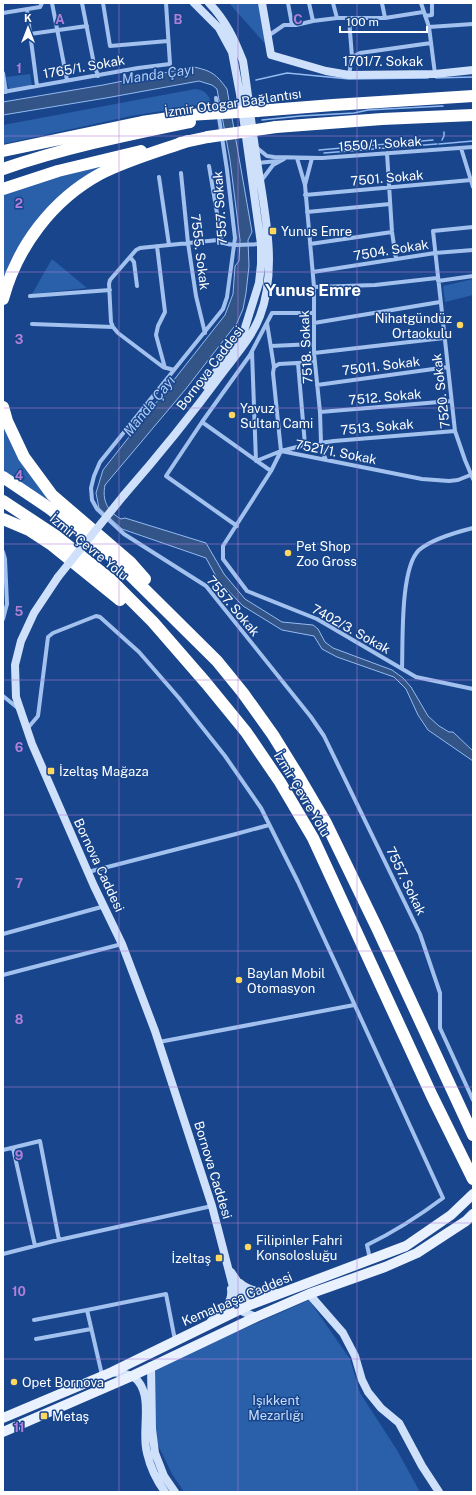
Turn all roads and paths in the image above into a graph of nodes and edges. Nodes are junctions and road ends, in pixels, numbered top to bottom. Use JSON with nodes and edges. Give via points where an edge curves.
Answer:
{"nodes":[{"id":1,"x":42,"y":3,"type":"edge"},
{"id":2,"x":52,"y":3,"type":"edge"},
{"id":3,"x":82,"y":3,"type":"edge"},
{"id":4,"x":103,"y":3,"type":"edge"},
{"id":5,"x":166,"y":3,"type":"edge"},
{"id":6,"x":194,"y":3,"type":"edge"},
{"id":7,"x":209,"y":3,"type":"edge"},
{"id":8,"x":262,"y":3,"type":"edge"},
{"id":9,"x":288,"y":3,"type":"edge"},
{"id":10,"x":309,"y":3,"type":"edge"},
{"id":11,"x":333,"y":3,"type":"edge"},
{"id":12,"x":382,"y":3,"type":"edge"},
{"id":13,"x":421,"y":3,"type":"edge"},
{"id":14,"x":432,"y":3,"type":"edge"},
{"id":15,"x":26,"y":10,"type":"junction"},
{"id":16,"x":3,"y":13,"type":"edge"},
{"id":17,"x":424,"y":14,"type":"junction"},
{"id":18,"x":337,"y":18,"type":"junction"},
{"id":19,"x":349,"y":18,"type":"junction"},
{"id":20,"x":385,"y":18,"type":"junction"},
{"id":21,"x":312,"y":21,"type":"junction"},
{"id":22,"x":473,"y":24,"type":"edge"},
{"id":23,"x":292,"y":25,"type":"junction"},
{"id":24,"x":87,"y":26,"type":"junction"},
{"id":25,"x":428,"y":28,"type":"junction"},
{"id":26,"x":57,"y":31,"type":"junction"},
{"id":27,"x":30,"y":34,"type":"junction"},
{"id":28,"x":268,"y":36,"type":"junction"},
{"id":29,"x":168,"y":41,"type":"junction"},
{"id":30,"x":431,"y":43,"type":"junction"},
{"id":31,"x":352,"y":57,"type":"junction"},
{"id":32,"x":473,"y":70,"type":"edge"},
{"id":33,"x":3,"y":73,"type":"edge"},
{"id":34,"x":435,"y":74,"type":"junction"},
{"id":35,"x":349,"y":75,"type":"junction"},
{"id":36,"x":98,"y":76,"type":"junction"},
{"id":37,"x":67,"y":80,"type":"junction"},
{"id":38,"x":37,"y":86,"type":"junction"},
{"id":39,"x":4,"y":92,"type":"edge"},
{"id":40,"x":473,"y":96,"type":"edge"},
{"id":41,"x":216,"y":98,"type":"dead end"},
{"id":42,"x":250,"y":115,"type":"junction"},
{"id":43,"x":473,"y":115,"type":"edge"},
{"id":44,"x":189,"y":118,"type":"junction"},
{"id":45,"x":188,"y":142,"type":"junction"},
{"id":46,"x":254,"y":145,"type":"junction"},
{"id":47,"x":473,"y":147,"type":"edge"},
{"id":48,"x":461,"y":148,"type":"junction"},
{"id":49,"x":3,"y":151,"type":"edge"},
{"id":50,"x":387,"y":153,"type":"junction"},
{"id":51,"x":274,"y":157,"type":"junction"},
{"id":52,"x":288,"y":158,"type":"junction"},
{"id":53,"x":297,"y":158,"type":"junction"},
{"id":54,"x":312,"y":158,"type":"junction"},
{"id":55,"x":279,"y":161,"type":"junction"},
{"id":56,"x":253,"y":162,"type":"junction"},
{"id":57,"x":209,"y":166,"type":"dead end"},
{"id":58,"x":3,"y":169,"type":"edge"},
{"id":59,"x":182,"y":173,"type":"dead end"},
{"id":60,"x":159,"y":177,"type":"dead end"},
{"id":61,"x":471,"y":180,"type":"junction"},
{"id":62,"x":260,"y":182,"type":"junction"},
{"id":63,"x":305,"y":185,"type":"junction"},
{"id":64,"x":389,"y":187,"type":"junction"},
{"id":65,"x":473,"y":187,"type":"edge"},
{"id":66,"x":3,"y":189,"type":"edge"},
{"id":67,"x":306,"y":195,"type":"junction"},
{"id":68,"x":390,"y":204,"type":"junction"},
{"id":69,"x":307,"y":212,"type":"junction"},
{"id":70,"x":473,"y":227,"type":"edge"},
{"id":71,"x":392,"y":232,"type":"junction"},
{"id":72,"x":188,"y":243,"type":"junction"},
{"id":73,"x":222,"y":243,"type":"junction"},
{"id":74,"x":261,"y":243,"type":"junction"},
{"id":75,"x":310,"y":244,"type":"junction"},
{"id":76,"x":169,"y":245,"type":"junction"},
{"id":77,"x":234,"y":245,"type":"junction"},
{"id":78,"x":157,"y":246,"type":"junction"},
{"id":79,"x":473,"y":250,"type":"edge"},
{"id":80,"x":435,"y":253,"type":"junction"},
{"id":81,"x":130,"y":257,"type":"junction"},
{"id":82,"x":396,"y":259,"type":"junction"},
{"id":83,"x":313,"y":272,"type":"junction"},
{"id":84,"x":473,"y":276,"type":"edge"},
{"id":85,"x":437,"y":280,"type":"junction"},
{"id":86,"x":137,"y":286,"type":"dead end"},
{"id":87,"x":314,"y":287,"type":"junction"},
{"id":88,"x":110,"y":290,"type":"junction"},
{"id":89,"x":30,"y":296,"type":"dead end"},
{"id":90,"x":3,"y":299,"type":"edge"},
{"id":91,"x":440,"y":302,"type":"junction"},
{"id":92,"x":314,"y":313,"type":"junction"},
{"id":93,"x":267,"y":322,"type":"junction"},
{"id":94,"x":314,"y":323,"type":"junction"},
{"id":95,"x":32,"y":324,"type":"dead end"},
{"id":96,"x":113,"y":327,"type":"junction"},
{"id":97,"x":205,"y":333,"type":"junction"},
{"id":98,"x":444,"y":338,"type":"junction"},
{"id":99,"x":314,"y":344,"type":"junction"},
{"id":100,"x":271,"y":346,"type":"junction"},
{"id":101,"x":252,"y":352,"type":"junction"},
{"id":102,"x":314,"y":353,"type":"junction"},
{"id":103,"x":315,"y":362,"type":"junction"},
{"id":104,"x":298,"y":363,"type":"junction"},
{"id":105,"x":274,"y":367,"type":"junction"},
{"id":106,"x":165,"y":368,"type":"junction"},
{"id":107,"x":448,"y":368,"type":"junction"},
{"id":108,"x":174,"y":370,"type":"junction"},
{"id":109,"x":317,"y":385,"type":"junction"},
{"id":110,"x":451,"y":401,"type":"junction"},
{"id":111,"x":3,"y":407,"type":"edge"},
{"id":112,"x":320,"y":412,"type":"junction"},
{"id":113,"x":202,"y":422,"type":"junction"},
{"id":114,"x":455,"y":431,"type":"junction"},
{"id":115,"x":321,"y":443,"type":"junction"},
{"id":116,"x":305,"y":445,"type":"junction"},
{"id":117,"x":281,"y":451,"type":"junction"},
{"id":118,"x":326,"y":460,"type":"junction"},
{"id":119,"x":256,"y":461,"type":"junction"},
{"id":120,"x":271,"y":471,"type":"junction"},
{"id":121,"x":472,"y":476,"type":"edge"},
{"id":122,"x":3,"y":478,"type":"edge"},
{"id":123,"x":3,"y":501,"type":"edge"},
{"id":124,"x":3,"y":520,"type":"edge"},
{"id":125,"x":237,"y":526,"type":"junction"},
{"id":126,"x":473,"y":528,"type":"edge"},
{"id":127,"x":223,"y":546,"type":"joint"},
{"id":128,"x":3,"y":552,"type":"edge"},
{"id":129,"x":3,"y":619,"type":"edge"},
{"id":130,"x":218,"y":661,"type":"junction"},
{"id":131,"x":402,"y":669,"type":"junction"},
{"id":132,"x":206,"y":683,"type":"junction"},
{"id":133,"x":473,"y":689,"type":"edge"},
{"id":134,"x":3,"y":696,"type":"edge"},
{"id":135,"x":20,"y":711,"type":"junction"},
{"id":136,"x":27,"y":730,"type":"junction"},
{"id":137,"x":269,"y":825,"type":"junction"},
{"id":138,"x":88,"y":872,"type":"junction"},
{"id":139,"x":105,"y":906,"type":"junction"},
{"id":140,"x":3,"y":934,"type":"edge"},
{"id":141,"x":122,"y":944,"type":"junction"},
{"id":142,"x":3,"y":974,"type":"edge"},
{"id":143,"x":354,"y":1005,"type":"junction"},
{"id":144,"x":159,"y":1042,"type":"junction"},
{"id":145,"x":473,"y":1100,"type":"edge"},
{"id":146,"x":473,"y":1135,"type":"edge"},
{"id":147,"x":13,"y":1148,"type":"junction"},
{"id":148,"x":3,"y":1150,"type":"edge"},
{"id":149,"x":473,"y":1179,"type":"edge"},
{"id":150,"x":473,"y":1194,"type":"edge"},
{"id":151,"x":212,"y":1206,"type":"junction"},
{"id":152,"x":473,"y":1214,"type":"edge"},
{"id":153,"x":59,"y":1240,"type":"junction"},
{"id":154,"x":35,"y":1246,"type":"junction"},
{"id":155,"x":3,"y":1254,"type":"edge"},
{"id":156,"x":370,"y":1259,"type":"junction"},
{"id":157,"x":229,"y":1270,"type":"junction"},
{"id":158,"x":238,"y":1282,"type":"junction"},
{"id":159,"x":280,"y":1293,"type":"junction"},
{"id":160,"x":309,"y":1294,"type":"junction"},
{"id":161,"x":87,"y":1310,"type":"junction"},
{"id":162,"x":244,"y":1310,"type":"junction"},
{"id":163,"x":256,"y":1317,"type":"junction"},
{"id":164,"x":34,"y":1320,"type":"dead end"},
{"id":165,"x":240,"y":1324,"type":"junction"},
{"id":166,"x":204,"y":1326,"type":"junction"},
{"id":167,"x":91,"y":1329,"type":"junction"},
{"id":168,"x":36,"y":1338,"type":"dead end"},
{"id":169,"x":175,"y":1340,"type":"junction"},
{"id":170,"x":151,"y":1366,"type":"junction"},
{"id":171,"x":112,"y":1372,"type":"junction"},
{"id":172,"x":102,"y":1376,"type":"junction"},
{"id":173,"x":132,"y":1376,"type":"junction"},
{"id":174,"x":3,"y":1418,"type":"edge"},
{"id":175,"x":3,"y":1432,"type":"edge"},
{"id":176,"x":165,"y":1492,"type":"edge"},
{"id":177,"x":175,"y":1492,"type":"edge"},
{"id":178,"x":439,"y":1492,"type":"edge"}],
"edges":[{"from":1,"to":15,"type":"street","via":[[40,7]]},
{"from":2,"to":26,"type":"street"},
{"from":3,"to":24,"type":"street"},
{"from":4,"to":29,"type":"street","via":[[110,46]]},
{"from":5,"to":29,"type":"street"},
{"from":6,"to":42,"type":"main road","via":[[219,28],[232,52]]},
{"from":7,"to":42,"type":"main road","via":[[233,36],[243,61]]},
{"from":8,"to":28,"type":"main road"},
{"from":9,"to":23,"type":"street"},
{"from":10,"to":21,"type":"street"},
{"from":11,"to":18,"type":"street"},
{"from":12,"to":20,"type":"street"},
{"from":13,"to":17,"type":"street"},
{"from":14,"to":17,"type":"street","via":[[432,14]]},
{"from":15,"to":16,"type":"street"},
{"from":15,"to":27,"type":"street"},
{"from":17,"to":20,"type":"street"},
{"from":17,"to":25,"type":"street"},
{"from":18,"to":19,"type":"street"},
{"from":18,"to":21,"type":"street"},
{"from":19,"to":20,"type":"street"},
{"from":19,"to":31,"type":"street"},
{"from":21,"to":23,"type":"street"},
{"from":22,"to":25,"type":"street"},
{"from":23,"to":28,"type":"street","via":[[284,26]]},
{"from":24,"to":26,"type":"street"},
{"from":24,"to":36,"type":"street"},
{"from":25,"to":30,"type":"street"},
{"from":26,"to":27,"type":"street"},
{"from":26,"to":37,"type":"street"},
{"from":27,"to":38,"type":"street"},
{"from":28,"to":35,"type":"main road","name":"1701/7. Sokak","via":[[271,55]]},
{"from":29,"to":36,"type":"street","name":"1765/1. Sokak","via":[[170,64]]},
{"from":30,"to":31,"type":"street","via":[[360,53]]},
{"from":30,"to":34,"type":"street"},
{"from":31,"to":35,"type":"street"},
{"from":32,"to":34,"type":"main road","name":"1701/7. Sokak"},
{"from":33,"to":39,"type":"street"},
{"from":34,"to":35,"type":"main road","name":"1701/7. Sokak"},
{"from":36,"to":37,"type":"street","name":"1765/1. Sokak"},
{"from":37,"to":38,"type":"street","name":"1765/1. Sokak"},
{"from":38,"to":39,"type":"street","name":"1765/1. Sokak"},
{"from":40,"to":42,"type":"highway","name":"İzmir Otogar Bağlantısı","via":[[279,109]]},
{"from":41,"to":77,"type":"street","name":"7557. Sokak","via":[[227,170]]},
{"from":42,"to":44,"type":"highway","name":"İzmir Otogar Bağlantısı","bridge":true},
{"from":42,"to":46,"type":"main road","name":"Bornova Caddesi"},
{"from":42,"to":56,"type":"main road","name":"Bornova Caddesi"},
{"from":43,"to":45,"type":"highway","bridge":true,"via":[[276,127]]},
{"from":44,"to":49,"type":"highway","via":[[142,122]]},
{"from":44,"to":58,"type":"highway","name":"İzmir Otogar Bağlantısı"},
{"from":45,"to":66,"type":"highway","via":[[128,153],[58,171]]},
{"from":45,"to":90,"type":"highway","via":[[130,161],[71,193],[41,223],[24,248],[8,280]]},
{"from":46,"to":51,"type":"street","name":"1550/1. Sokak","via":[[267,156]]},
{"from":46,"to":56,"type":"main road","name":"Bornova Caddesi"},
{"from":47,"to":48,"type":"street","name":"1550/1. Sokak"},
{"from":48,"to":50,"type":"street","name":"1550/1. Sokak"},
{"from":48,"to":61,"type":"street"},
{"from":50,"to":54,"type":"street","name":"1550/1. Sokak"},
{"from":50,"to":64,"type":"street"},
{"from":51,"to":52,"type":"street","name":"1550/1. Sokak"},
{"from":51,"to":56,"type":"street","name":"1550/1. Sokak"},
{"from":52,"to":53,"type":"street","name":"1550/1. Sokak"},
{"from":52,"to":55,"type":"street","name":"1550/1. Sokak"},
{"from":53,"to":54,"type":"street","name":"1550/1. Sokak"},
{"from":53,"to":63,"type":"street","name":"7518. Sokak"},
{"from":54,"to":63,"type":"street","name":"7518. Sokak"},
{"from":55,"to":56,"type":"street","name":"1550/1. Sokak"},
{"from":55,"to":62,"type":"street","name":"1550/1. Sokak","via":[[268,170]]},
{"from":56,"to":62,"type":"main road","name":"Bornova Caddesi"},
{"from":56,"to":74,"type":"main road","name":"Bornova Caddesi"},
{"from":57,"to":73,"type":"street"},
{"from":59,"to":72,"type":"street","name":"7555. Sokak"},
{"from":60,"to":76,"type":"street"},
{"from":61,"to":64,"type":"street","name":"7501. Sokak"},
{"from":61,"to":65,"type":"street"},
{"from":62,"to":74,"type":"main road","name":"Bornova Caddesi","via":[[268,230]]},
{"from":63,"to":67,"type":"street","name":"7518. Sokak"},
{"from":64,"to":67,"type":"street","name":"7501. Sokak"},
{"from":64,"to":68,"type":"street"},
{"from":67,"to":69,"type":"street","name":"7518. Sokak"},
{"from":68,"to":69,"type":"street"},
{"from":68,"to":71,"type":"street"},
{"from":69,"to":75,"type":"street","name":"7518. Sokak"},
{"from":70,"to":80,"type":"street","name":"7520. Sokak","via":[[433,231]]},
{"from":71,"to":75,"type":"street"},
{"from":71,"to":82,"type":"street"},
{"from":72,"to":73,"type":"street","via":[[218,240]]},
{"from":72,"to":76,"type":"street"},
{"from":72,"to":97,"type":"street","name":"7555. Sokak"},
{"from":73,"to":77,"type":"street"},
{"from":74,"to":77,"type":"street"},
{"from":74,"to":135,"type":"main road","name":"Bornova Caddesi","bridge":true,"via":[[268,267],[265,299],[250,337],[58,578],[34,613],[21,641],[15,665],[16,697]]},
{"from":75,"to":83,"type":"street","name":"7518. Sokak"},
{"from":76,"to":78,"type":"street"},
{"from":77,"to":97,"type":"street","name":"7557. Sokak","via":[[227,297],[223,309]]},
{"from":78,"to":81,"type":"street","via":[[140,248]]},
{"from":78,"to":106,"type":"street","via":[[165,312],[156,335]]},
{"from":79,"to":80,"type":"street","name":"7504. Sokak"},
{"from":80,"to":82,"type":"street","name":"7504. Sokak"},
{"from":80,"to":85,"type":"street","name":"7520. Sokak"},
{"from":81,"to":86,"type":"street","via":[[134,262]]},
{"from":81,"to":88,"type":"street","via":[[110,280]]},
{"from":82,"to":83,"type":"street","name":"7504. Sokak"},
{"from":83,"to":87,"type":"street","name":"7518. Sokak"},
{"from":84,"to":85,"type":"street"},
{"from":85,"to":87,"type":"street"},
{"from":85,"to":91,"type":"street","name":"7520. Sokak"},
{"from":87,"to":92,"type":"street","name":"7518. Sokak"},
{"from":88,"to":89,"type":"street"},
{"from":88,"to":96,"type":"street"},
{"from":91,"to":94,"type":"street"},
{"from":91,"to":98,"type":"street","name":"7520. Sokak"},
{"from":92,"to":93,"type":"street","via":[[272,313]]},
{"from":92,"to":94,"type":"street","name":"7518. Sokak"},
{"from":93,"to":100,"type":"street"},
{"from":93,"to":101,"type":"street"},
{"from":94,"to":99,"type":"street","name":"7518. Sokak"},
{"from":95,"to":96,"type":"street"},
{"from":96,"to":106,"type":"street"},
{"from":97,"to":108,"type":"street","name":"7557. Sokak"},
{"from":98,"to":102,"type":"street"},
{"from":98,"to":107,"type":"street","name":"7520. Sokak"},
{"from":99,"to":100,"type":"street"},
{"from":99,"to":102,"type":"street","name":"7518. Sokak"},
{"from":100,"to":105,"type":"street"},
{"from":101,"to":113,"type":"street"},
{"from":101,"to":119,"type":"street"},
{"from":102,"to":103,"type":"street","name":"7518. Sokak"},
{"from":103,"to":104,"type":"street"},
{"from":103,"to":109,"type":"street","name":"7518. Sokak"},
{"from":104,"to":105,"type":"street","via":[[279,364]]},
{"from":104,"to":116,"type":"street"},
{"from":105,"to":117,"type":"street"},
{"from":106,"to":108,"type":"street"},
{"from":107,"to":109,"type":"street","name":"75011. Sokak"},
{"from":107,"to":110,"type":"street","name":"7520. Sokak"},
{"from":108,"to":145,"type":"street","name":"7557. Sokak","via":[[100,462],[94,476],[92,500],[97,509],[124,534],[206,586],[324,736],[420,934],[440,993],[440,1028]]},
{"from":109,"to":112,"type":"street","name":"7518. Sokak"},
{"from":110,"to":112,"type":"street","name":"7512. Sokak"},
{"from":110,"to":114,"type":"street","name":"7520. Sokak"},
{"from":111,"to":130,"type":"highway","via":[[24,457],[52,495],[130,562]]},
{"from":112,"to":115,"type":"street","name":"7518. Sokak"},
{"from":113,"to":119,"type":"street"},
{"from":113,"to":125,"type":"street","via":[[166,476]]},
{"from":114,"to":115,"type":"street","name":"7513. Sokak"},
{"from":114,"to":121,"type":"street","name":"7520. Sokak"},
{"from":115,"to":116,"type":"street","name":"7513. Sokak"},
{"from":115,"to":118,"type":"street","name":"7518. Sokak"},
{"from":116,"to":117,"type":"street","name":"7513. Sokak"},
{"from":117,"to":118,"type":"street","name":"7521/1. Sokak"},
{"from":117,"to":119,"type":"street","name":"7513. Sokak"},
{"from":117,"to":120,"type":"street","name":"7521/1. Sokak"},
{"from":118,"to":121,"type":"street","name":"7521/1. Sokak","via":[[422,479],[449,481]]},
{"from":119,"to":120,"type":"street"},
{"from":120,"to":125,"type":"street","name":"7521/1. Sokak"},
{"from":122,"to":130,"type":"highway","name":"İzmir Çevre Yolu","via":[[49,508],[110,555]]},
{"from":123,"to":132,"type":"highway","name":"İzmir Çevre Yolu","via":[[56,536],[111,580],[153,622]]},
{"from":124,"to":132,"type":"highway","via":[[29,530],[52,544],[117,597]]},
{"from":125,"to":127,"type":"street","name":"7521/1. Sokak"},
{"from":126,"to":131,"type":"street","via":[[428,544],[412,559],[405,590]]},
{"from":127,"to":131,"type":"street","name":"7402/3. Sokak","via":[[223,559],[247,591],[318,619]]},
{"from":128,"to":129,"type":"street","via":[[7,604]]},
{"from":130,"to":146,"type":"highway","name":"İzmir Çevre Yolu","via":[[274,736],[326,823]]},
{"from":131,"to":133,"type":"street","name":"7402/3. Sokak","via":[[416,677]]},
{"from":132,"to":149,"type":"highway","name":"İzmir Çevre Yolu","via":[[246,732],[280,782],[312,838]]},
{"from":134,"to":135,"type":"street"},
{"from":135,"to":136,"type":"main road","name":"Bornova Caddesi"},
{"from":136,"to":137,"type":"street","via":[[38,716],[48,637],[52,633],[96,616],[100,617],[139,652],[180,698],[225,756],[261,808]]},
{"from":136,"to":138,"type":"main road","name":"Bornova Caddesi"},
{"from":137,"to":138,"type":"street"},
{"from":137,"to":143,"type":"street"},
{"from":138,"to":139,"type":"main road","name":"Bornova Caddesi"},
{"from":139,"to":140,"type":"street"},
{"from":139,"to":141,"type":"main road","name":"Bornova Caddesi"},
{"from":141,"to":142,"type":"street"},
{"from":141,"to":144,"type":"main road","name":"Bornova Caddesi"},
{"from":143,"to":144,"type":"street"},
{"from":143,"to":156,"type":"street","via":[[443,1198],[425,1212],[367,1245]]},
{"from":144,"to":151,"type":"main road","name":"Bornova Caddesi"},
{"from":147,"to":148,"type":"street"},
{"from":147,"to":153,"type":"street","via":[[40,1141]]},
{"from":147,"to":154,"type":"street"},
{"from":150,"to":156,"type":"main road","name":"Kemalpaşa Caddesi","via":[[451,1215],[406,1246]]},
{"from":151,"to":153,"type":"street"},
{"from":151,"to":157,"type":"main road","name":"Bornova Caddesi"},
{"from":152,"to":160,"type":"main road","name":"Kemalpaşa Caddesi","via":[[417,1253]]},
{"from":153,"to":154,"type":"street"},
{"from":154,"to":155,"type":"street"},
{"from":156,"to":159,"type":"main road","name":"Kemalpaşa Caddesi"},
{"from":157,"to":158,"type":"main road"},
{"from":157,"to":162,"type":"main road","name":"Bornova Caddesi"},
{"from":157,"to":166,"type":"main road","name":"Bornova Caddesi","via":[[232,1295],[229,1304]]},
{"from":158,"to":159,"type":"main road","via":[[253,1291]]},
{"from":158,"to":162,"type":"main road"},
{"from":159,"to":162,"type":"main road","name":"Kemalpaşa Caddesi"},
{"from":160,"to":163,"type":"main road","name":"Kemalpaşa Caddesi"},
{"from":160,"to":178,"type":"main road","via":[[343,1333],[355,1356],[368,1392],[399,1423]]},
{"from":161,"to":164,"type":"street"},
{"from":161,"to":167,"type":"street"},
{"from":161,"to":169,"type":"street","via":[[166,1294]]},
{"from":162,"to":163,"type":"main road"},
{"from":162,"to":165,"type":"main road"},
{"from":162,"to":166,"type":"main road","name":"Kemalpaşa Caddesi"},
{"from":163,"to":165,"type":"main road","name":"Kemalpaşa Caddesi"},
{"from":165,"to":170,"type":"main road","name":"Kemalpaşa Caddesi"},
{"from":166,"to":169,"type":"main road","name":"Kemalpaşa Caddesi"},
{"from":167,"to":168,"type":"street"},
{"from":167,"to":172,"type":"street"},
{"from":169,"to":171,"type":"main road","name":"Kemalpaşa Caddesi"},
{"from":170,"to":173,"type":"main road","name":"Kemalpaşa Caddesi"},
{"from":170,"to":177,"type":"main road","via":[[155,1453],[164,1476]]},
{"from":171,"to":172,"type":"main road","name":"Kemalpaşa Caddesi"},
{"from":171,"to":173,"type":"main road"},
{"from":172,"to":174,"type":"main road","name":"Kemalpaşa Caddesi"},
{"from":173,"to":175,"type":"main road","name":"Kemalpaşa Caddesi"},
{"from":173,"to":176,"type":"main road","via":[[138,1381],[145,1397],[146,1452]]}]}
